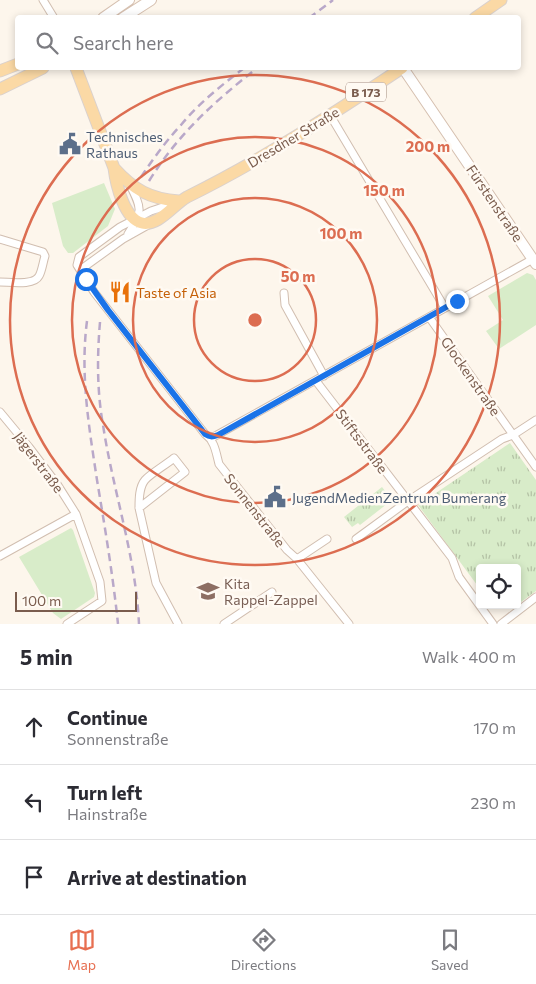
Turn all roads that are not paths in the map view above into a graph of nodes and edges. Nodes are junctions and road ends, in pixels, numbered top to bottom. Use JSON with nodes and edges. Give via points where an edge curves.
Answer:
{"nodes":[{"id":1,"x":43,"y":0,"type":"edge"},
{"id":2,"x":129,"y":0,"type":"edge"},
{"id":3,"x":151,"y":0,"type":"edge"},
{"id":4,"x":501,"y":0,"type":"edge"},
{"id":5,"x":52,"y":15,"type":"edge"},
{"id":6,"x":107,"y":15,"type":"edge"},
{"id":7,"x":128,"y":15,"type":"edge"},
{"id":8,"x":479,"y":15,"type":"edge"},
{"id":9,"x":15,"y":65,"type":"edge"},
{"id":10,"x":39,"y":70,"type":"edge"},
{"id":11,"x":77,"y":70,"type":"edge"},
{"id":12,"x":399,"y":70,"type":"edge"},
{"id":13,"x":403,"y":70,"type":"edge"},
{"id":14,"x":0,"y":71,"type":"edge"},
{"id":15,"x":0,"y":89,"type":"edge"},
{"id":16,"x":330,"y":115,"type":"junction"},
{"id":17,"x":114,"y":168,"type":"junction"},
{"id":18,"x":129,"y":183,"type":"junction"},
{"id":19,"x":180,"y":201,"type":"junction"},
{"id":20,"x":137,"y":219,"type":"junction"},
{"id":21,"x":155,"y":221,"type":"junction"},
{"id":22,"x":126,"y":236,"type":"junction"},
{"id":23,"x":0,"y":239,"type":"edge"},
{"id":24,"x":535,"y":260,"type":"edge"},
{"id":25,"x":80,"y":270,"type":"junction"},
{"id":26,"x":0,"y":282,"type":"edge"},
{"id":27,"x":284,"y":293,"type":"dead end"},
{"id":28,"x":445,"y":308,"type":"junction"},
{"id":29,"x":429,"y":317,"type":"junction"},
{"id":30,"x":324,"y":376,"type":"junction"},
{"id":31,"x":316,"y":381,"type":"junction"},
{"id":32,"x":0,"y":412,"type":"edge"},
{"id":33,"x":536,"y":420,"type":"edge"},
{"id":34,"x":513,"y":435,"type":"junction"},
{"id":35,"x":209,"y":436,"type":"junction"},
{"id":36,"x":536,"y":467,"type":"edge"},
{"id":37,"x":408,"y":501,"type":"junction"},
{"id":38,"x":139,"y":508,"type":"junction"},
{"id":39,"x":76,"y":514,"type":"junction"},
{"id":40,"x":327,"y":539,"type":"dead end"},
{"id":41,"x":356,"y":539,"type":"dead end"},
{"id":42,"x":0,"y":556,"type":"edge"},
{"id":43,"x":297,"y":559,"type":"junction"},
{"id":44,"x":272,"y":592,"type":"dead end"},
{"id":45,"x":536,"y":597,"type":"edge"},
{"id":46,"x":67,"y":624,"type":"edge"},
{"id":47,"x":178,"y":624,"type":"edge"},
{"id":48,"x":224,"y":624,"type":"edge"},
{"id":49,"x":349,"y":624,"type":"edge"},
{"id":50,"x":493,"y":624,"type":"edge"},
{"id":51,"x":501,"y":624,"type":"edge"}],
"edges":[{"from":1,"to":5,"type":"street"},
{"from":2,"to":6,"type":"street"},
{"from":3,"to":7,"type":"street"},
{"from":4,"to":8,"type":"main road"},
{"from":9,"to":14,"type":"main road"},
{"from":10,"to":15,"type":"main road"},
{"from":11,"to":17,"type":"main road"},
{"from":12,"to":16,"type":"main road","name":"Dresdner Straße","number":"B 173"},
{"from":13,"to":24,"type":"street","name":"Fürstenstraße"},
{"from":16,"to":19,"type":"main road","name":"Dresdner Straße","number":"B 173"},
{"from":16,"to":28,"type":"street"},
{"from":17,"to":18,"type":"main road"},
{"from":17,"to":20,"type":"main road","via":[[122,200]]},
{"from":18,"to":19,"type":"main road","via":[[154,197]]},
{"from":18,"to":20,"type":"street","via":[[139,202]]},
{"from":19,"to":20,"type":"street","name":"Dresdner Straße"},
{"from":19,"to":21,"type":"main road","name":"Dresdner Straße","number":"B 173"},
{"from":20,"to":21,"type":"main road","name":"Dresdner Straße","via":[[144,224]]},
{"from":20,"to":22,"type":"street"},
{"from":20,"to":25,"type":"street","name":"Dresdner Straße","via":[[120,227],[80,257],[77,265]]},
{"from":21,"to":22,"type":"street"},
{"from":22,"to":25,"type":"street"},
{"from":23,"to":26,"type":"street","via":[[43,252],[45,256],[34,281]]},
{"from":24,"to":28,"type":"street"},
{"from":25,"to":35,"type":"street","name":"Sonnenstraße"},
{"from":27,"to":30,"type":"street","via":[[285,305]]},
{"from":28,"to":29,"type":"street"},
{"from":29,"to":30,"type":"street"},
{"from":29,"to":34,"type":"street","name":"Glockenstraße"},
{"from":30,"to":31,"type":"street"},
{"from":31,"to":35,"type":"street","via":[[218,435]]},
{"from":31,"to":37,"type":"street","name":"Stiftsstraße"},
{"from":32,"to":39,"type":"street","name":"Jägerstraße"},
{"from":33,"to":34,"type":"street"},
{"from":34,"to":36,"type":"street","name":"Glockenstraße"},
{"from":34,"to":37,"type":"street"},
{"from":35,"to":43,"type":"street","name":"Sonnenstraße","via":[[219,464],[286,550]]},
{"from":37,"to":41,"type":"street"},
{"from":37,"to":50,"type":"street","name":"Stiftsstraße","via":[[452,558],[458,577]]},
{"from":38,"to":38,"type":"street","via":[[185,472],[174,458],[144,481]]},
{"from":38,"to":47,"type":"street","via":[[156,583]]},
{"from":39,"to":42,"type":"street"},
{"from":39,"to":46,"type":"street","name":"Jägerstraße","via":[[100,582],[102,601]]},
{"from":40,"to":43,"type":"street"},
{"from":43,"to":49,"type":"street","name":"Sonnenstraße"},
{"from":44,"to":48,"type":"street"},
{"from":45,"to":51,"type":"street"}]}
